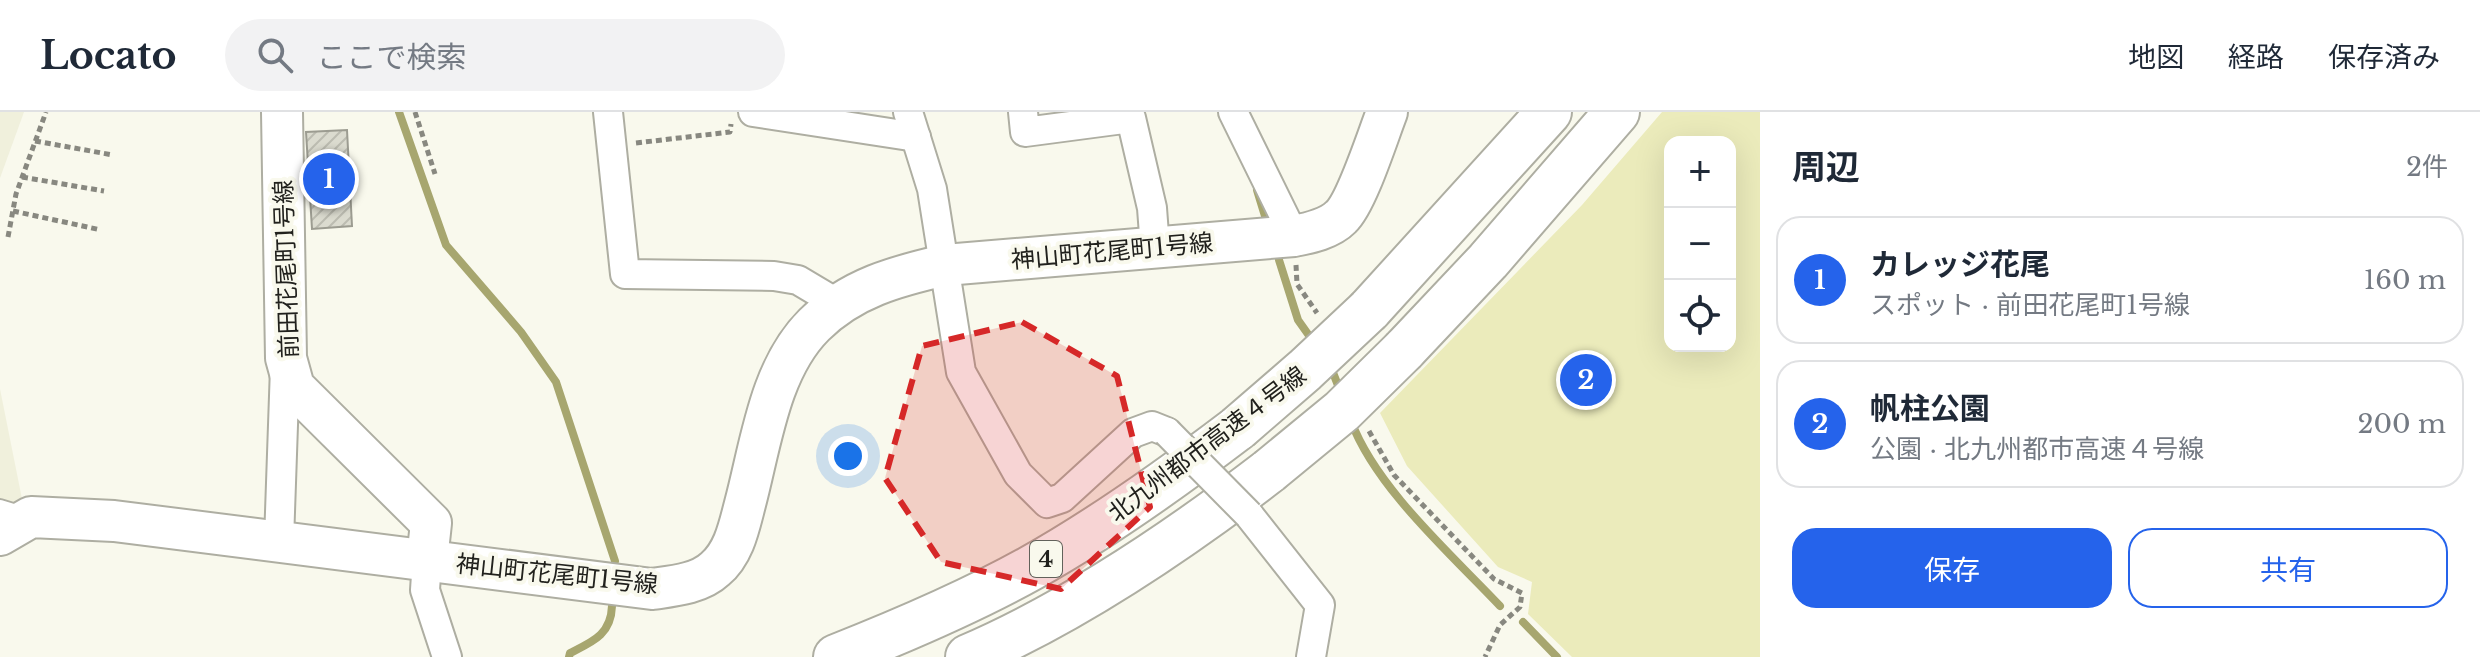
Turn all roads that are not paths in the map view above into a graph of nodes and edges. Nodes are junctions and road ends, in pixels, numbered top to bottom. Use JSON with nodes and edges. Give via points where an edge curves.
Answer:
{"nodes":[{"id":1,"x":282,"y":112,"type":"edge"},
{"id":2,"x":608,"y":112,"type":"edge"},
{"id":3,"x":753,"y":112,"type":"edge"},
{"id":4,"x":1023,"y":112,"type":"edge"},
{"id":5,"x":1233,"y":112,"type":"edge"},
{"id":6,"x":1387,"y":112,"type":"edge"},
{"id":7,"x":1549,"y":112,"type":"edge"},
{"id":8,"x":1617,"y":112,"type":"edge"},
{"id":9,"x":912,"y":124,"type":"edge"},
{"id":10,"x":1294,"y":236,"type":"junction"},
{"id":11,"x":1155,"y":248,"type":"junction"},
{"id":12,"x":945,"y":265,"type":"junction"},
{"id":13,"x":840,"y":305,"type":"junction"},
{"id":14,"x":286,"y":358,"type":"junction"},
{"id":15,"x":10,"y":520,"type":"edge"},
{"id":16,"x":279,"y":541,"type":"junction"},
{"id":17,"x":427,"y":560,"type":"junction"},
{"id":18,"x":447,"y":657,"type":"edge"},
{"id":19,"x":836,"y":657,"type":"edge"},
{"id":20,"x":968,"y":657,"type":"edge"},
{"id":21,"x":1311,"y":657,"type":"edge"}],
"edges":[{"from":1,"to":14,"type":"street","name":"前田花尾町1号線"},
{"from":2,"to":13,"type":"street","via":[[625,274],[774,276],[798,280]]},
{"from":3,"to":9,"type":"street"},
{"from":4,"to":11,"type":"street","via":[[1025,132],[1131,118],[1152,208]]},
{"from":5,"to":10,"type":"street"},
{"from":6,"to":10,"type":"street","name":"神山町花尾町1号線","via":[[1342,217]]},
{"from":7,"to":19,"type":"highway","name":"北九州都市高速４号線","number":"4","bridge":true,"via":[[1369,310],[1238,428],[1170,479],[1030,569]]},
{"from":8,"to":20,"type":"highway","number":"4","bridge":true,"via":[[1488,261],[1342,411],[1208,518],[1059,611]]},
{"from":9,"to":12,"type":"street","via":[[932,189]]},
{"from":10,"to":11,"type":"street","name":"神山町花尾町1号線"},
{"from":11,"to":12,"type":"street","name":"神山町花尾町1号線"},
{"from":12,"to":13,"type":"street","name":"神山町花尾町1号線","via":[[893,277]]},
{"from":12,"to":21,"type":"street","bridge":true,"via":[[961,372],[1018,474],[1047,503],[1062,498],[1133,433],[1152,426],[1167,432],[1249,515],[1320,605]]},
{"from":13,"to":17,"type":"street","name":"神山町花尾町1号線","via":[[815,324],[791,355],[775,391],[735,541],[715,570],[687,584],[652,589]]},
{"from":14,"to":16,"type":"street"},
{"from":14,"to":17,"type":"street","name":"前田花尾町1号線","via":[[294,387],[431,523]]},
{"from":15,"to":16,"type":"street","name":"神山町花尾町1号線","via":[[114,521]]},
{"from":16,"to":17,"type":"street","name":"神山町花尾町1号線"},
{"from":17,"to":18,"type":"street","via":[[425,590]]}]}
